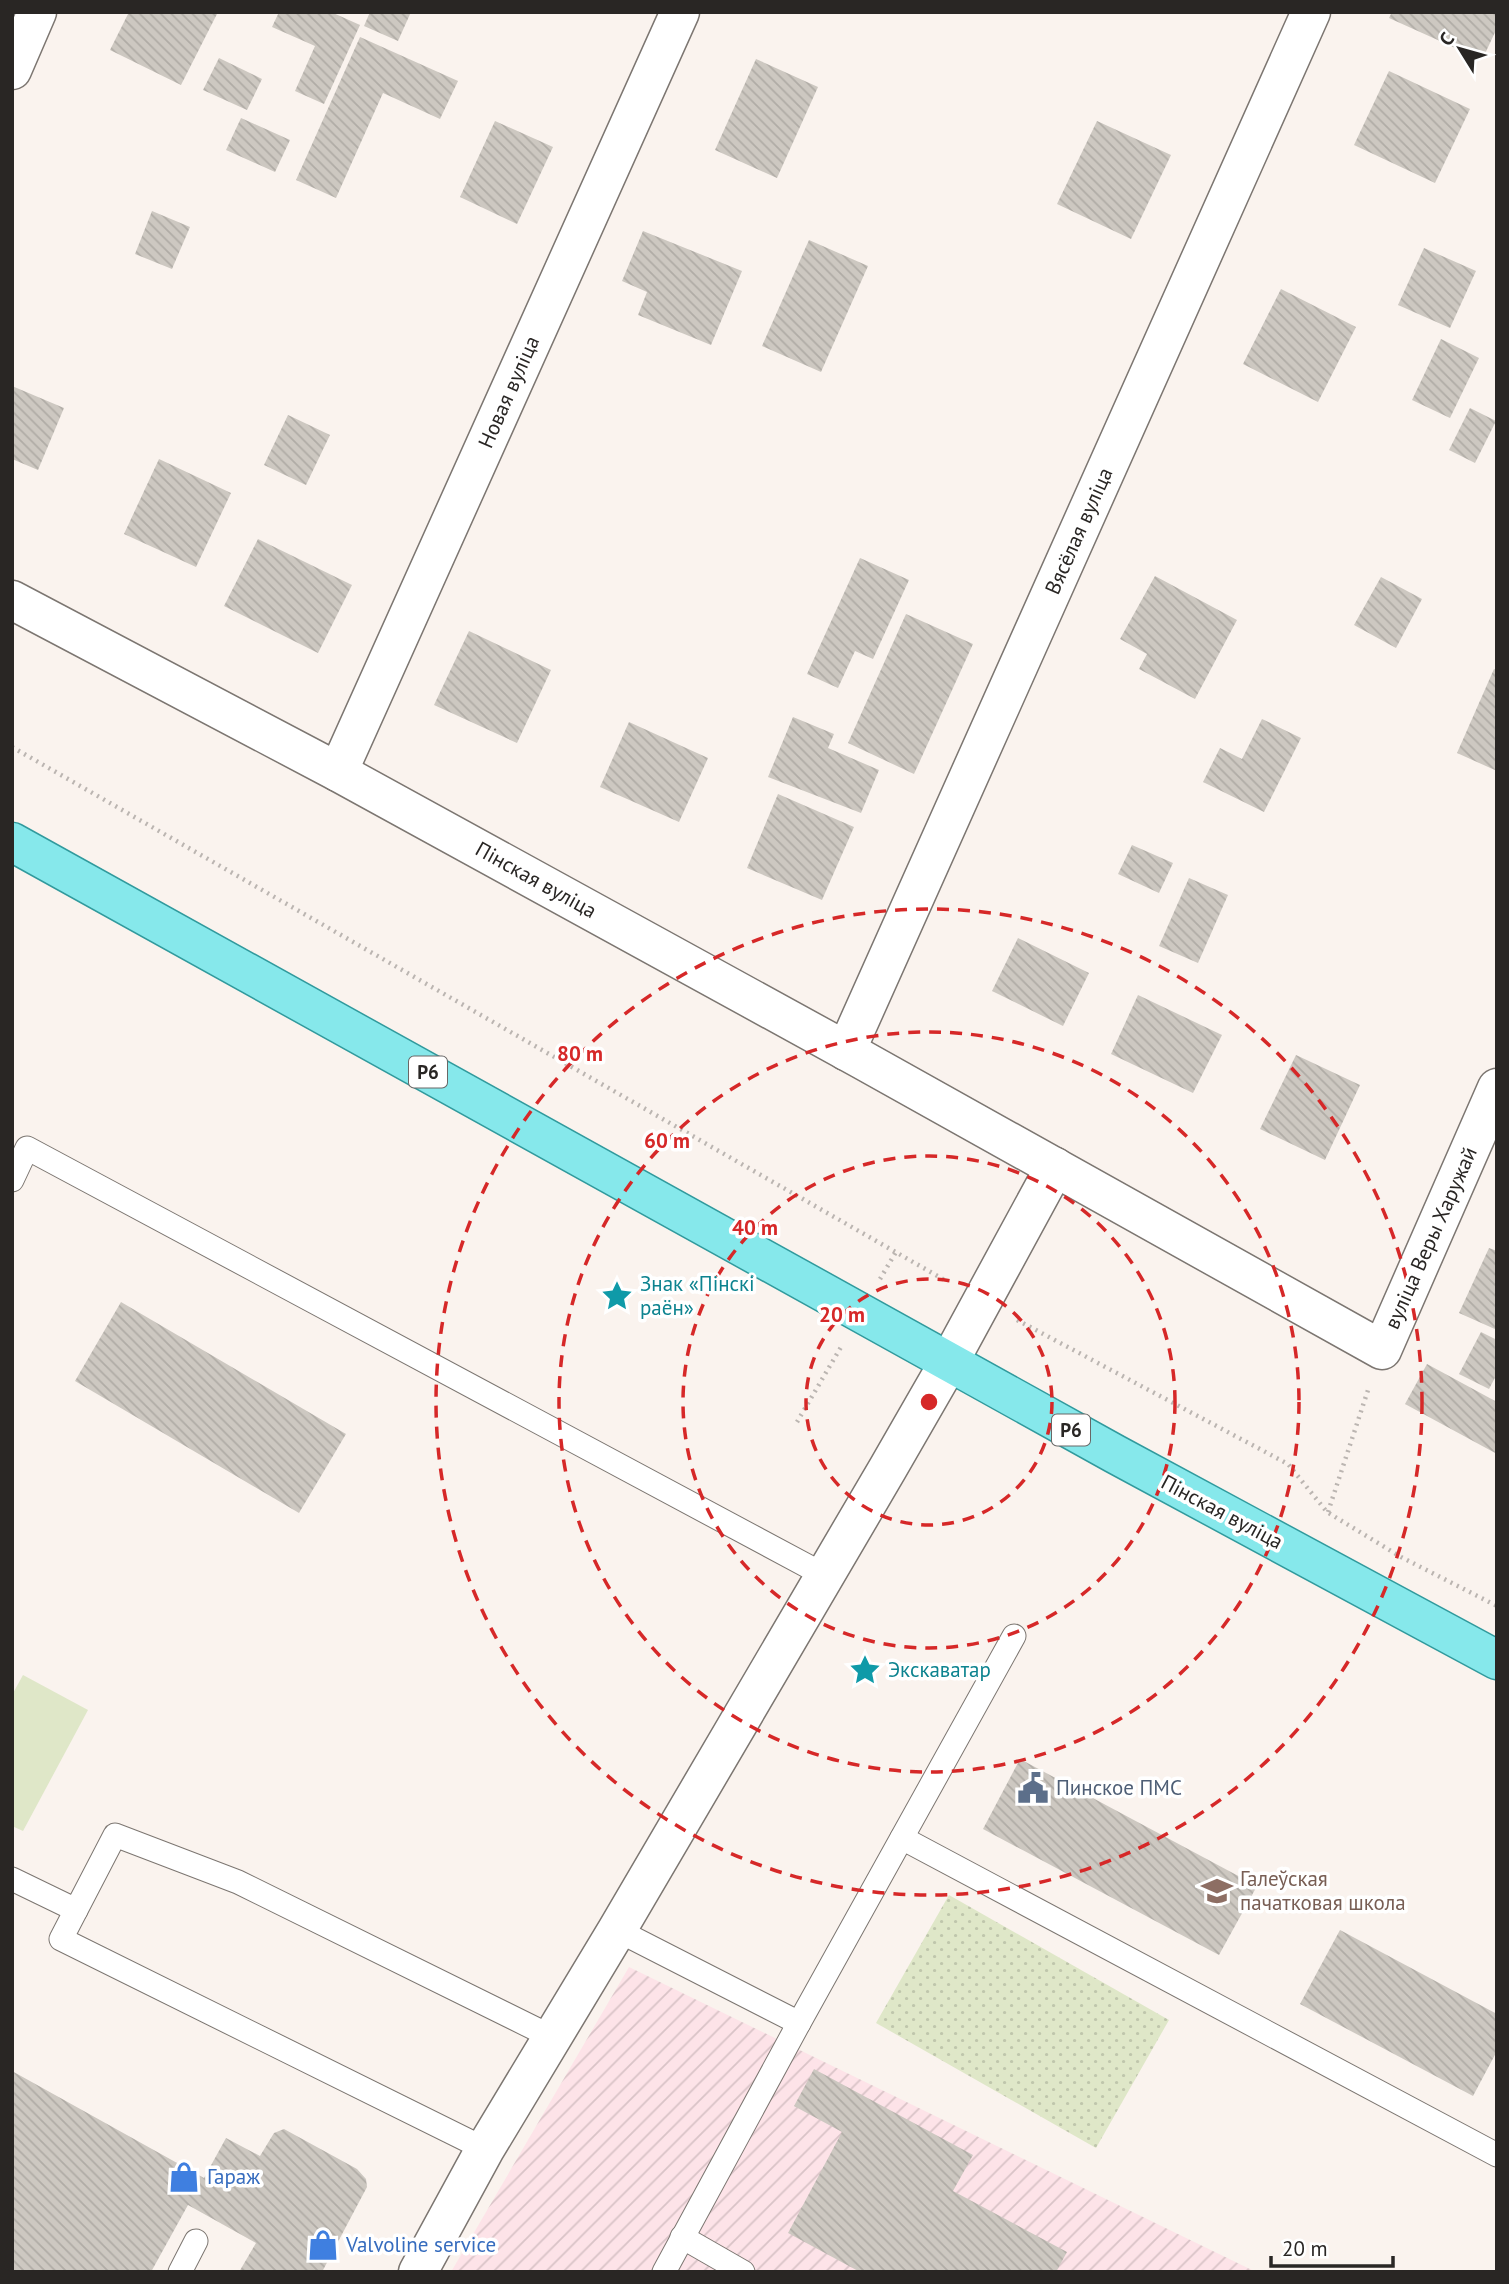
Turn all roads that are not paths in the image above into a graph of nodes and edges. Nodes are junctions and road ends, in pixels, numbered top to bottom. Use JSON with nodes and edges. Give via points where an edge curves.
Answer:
{"nodes":[{"id":1,"x":37,"y":12,"type":"edge"},
{"id":2,"x":680,"y":12,"type":"edge"},
{"id":3,"x":1311,"y":12,"type":"edge"},
{"id":4,"x":12,"y":70,"type":"edge"},
{"id":5,"x":12,"y":600,"type":"edge"},
{"id":6,"x":338,"y":772,"type":"junction"},
{"id":7,"x":12,"y":842,"type":"edge"},
{"id":8,"x":846,"y":1051,"type":"junction"},
{"id":9,"x":1497,"y":1088,"type":"edge"},
{"id":10,"x":20,"y":1144,"type":"edge"},
{"id":11,"x":1055,"y":1167,"type":"junction"},
{"id":12,"x":12,"y":1181,"type":"edge"},
{"id":13,"x":1382,"y":1350,"type":"joint"},
{"id":14,"x":949,"y":1362,"type":"junction"},
{"id":15,"x":826,"y":1576,"type":"junction"},
{"id":16,"x":1014,"y":1636,"type":"dead end"},
{"id":17,"x":1497,"y":1660,"type":"edge"},
{"id":18,"x":902,"y":1838,"type":"junction"},
{"id":19,"x":12,"y":1879,"type":"edge"},
{"id":20,"x":76,"y":1910,"type":"junction"},
{"id":21,"x":617,"y":1930,"type":"junction"},
{"id":22,"x":799,"y":2023,"type":"junction"},
{"id":23,"x":554,"y":2038,"type":"junction"},
{"id":24,"x":485,"y":2149,"type":"junction"},
{"id":25,"x":1497,"y":2155,"type":"edge"},
{"id":26,"x":682,"y":2237,"type":"junction"},
{"id":27,"x":196,"y":2241,"type":"dead end"},
{"id":28,"x":180,"y":2272,"type":"edge"},
{"id":29,"x":418,"y":2272,"type":"edge"},
{"id":30,"x":663,"y":2272,"type":"edge"},
{"id":31,"x":743,"y":2272,"type":"edge"}],
"edges":[{"from":1,"to":4,"type":"street"},
{"from":2,"to":6,"type":"street","name":"Новая вуліца"},
{"from":3,"to":8,"type":"street","name":"Вясёлая вуліца"},
{"from":5,"to":6,"type":"street","name":"Пінская вуліца"},
{"from":6,"to":8,"type":"street","name":"Пінская вуліца"},
{"from":7,"to":14,"type":"main road","name":"Пінская вуліца","number":"Р6"},
{"from":8,"to":11,"type":"street","name":"Пінская вуліца"},
{"from":9,"to":13,"type":"street","name":"вуліца Веры Харужай"},
{"from":10,"to":12,"type":"lane"},
{"from":10,"to":15,"type":"lane"},
{"from":11,"to":13,"type":"street","name":"Пінская вуліца"},
{"from":11,"to":14,"type":"street"},
{"from":14,"to":15,"type":"street"},
{"from":14,"to":17,"type":"main road","name":"Пінская вуліца","number":"Р6"},
{"from":15,"to":21,"type":"street"},
{"from":16,"to":18,"type":"lane"},
{"from":18,"to":22,"type":"lane"},
{"from":18,"to":25,"type":"lane"},
{"from":19,"to":20,"type":"lane"},
{"from":20,"to":23,"type":"lane","via":[[115,1835],[238,1882]]},
{"from":20,"to":24,"type":"lane","via":[[61,1939]]},
{"from":21,"to":22,"type":"lane"},
{"from":21,"to":23,"type":"street"},
{"from":22,"to":26,"type":"lane"},
{"from":23,"to":24,"type":"street"},
{"from":24,"to":29,"type":"street"},
{"from":26,"to":30,"type":"lane"},
{"from":26,"to":31,"type":"lane"},
{"from":27,"to":28,"type":"lane"}]}
